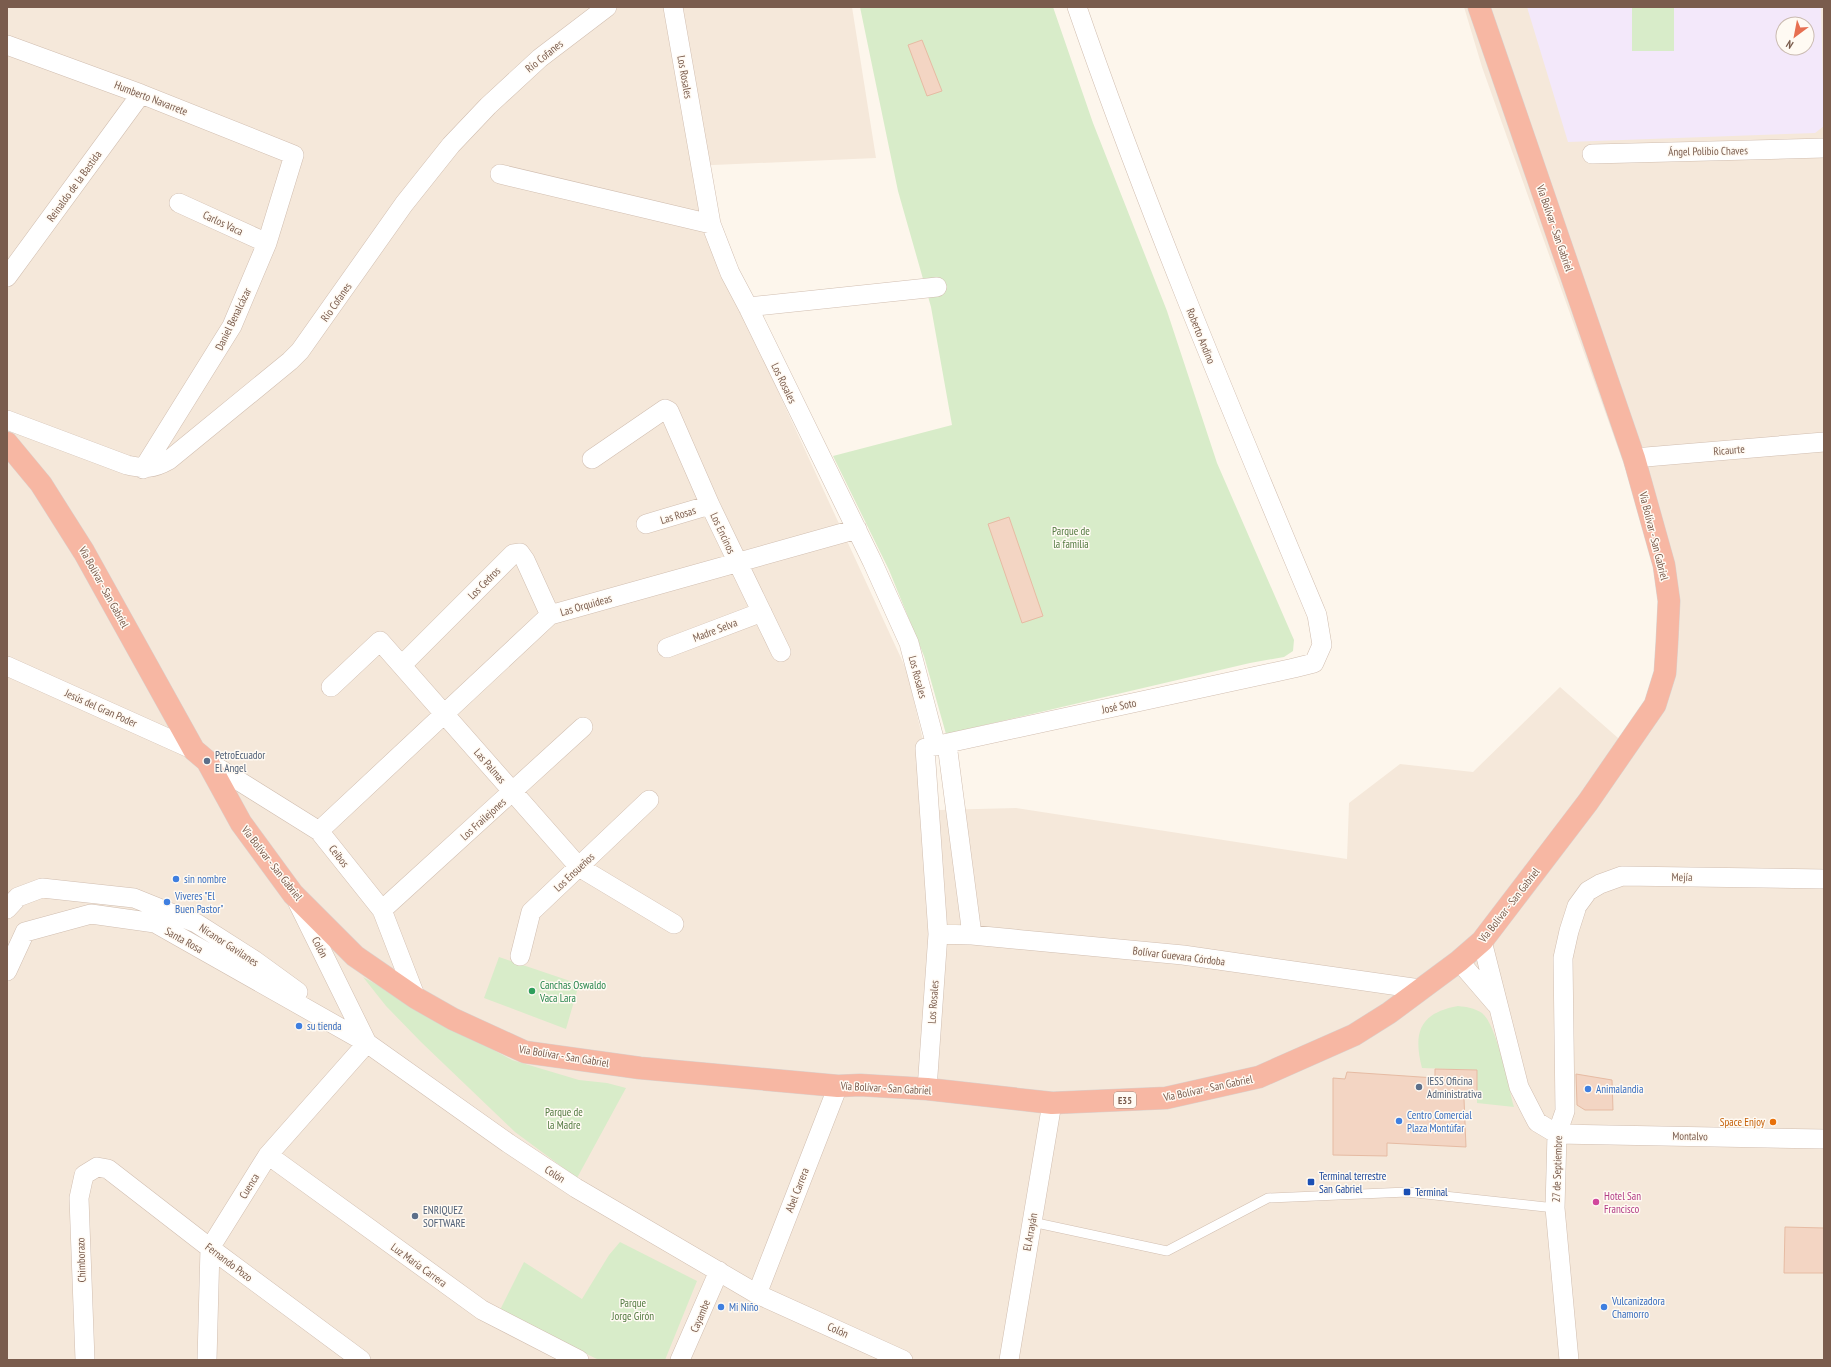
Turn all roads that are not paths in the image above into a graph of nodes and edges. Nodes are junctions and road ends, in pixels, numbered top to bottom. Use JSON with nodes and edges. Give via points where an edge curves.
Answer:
{"nodes":[{"id":1,"x":607,"y":7,"type":"edge"},
{"id":2,"x":673,"y":7,"type":"edge"},
{"id":3,"x":1077,"y":7,"type":"edge"},
{"id":4,"x":1479,"y":7,"type":"edge"},
{"id":5,"x":7,"y":45,"type":"edge"},
{"id":6,"x":140,"y":94,"type":"junction"},
{"id":7,"x":1824,"y":148,"type":"edge"},
{"id":8,"x":294,"y":154,"type":"joint"},
{"id":9,"x":1592,"y":154,"type":"dead end"},
{"id":10,"x":500,"y":174,"type":"dead end"},
{"id":11,"x":179,"y":203,"type":"dead end"},
{"id":12,"x":711,"y":224,"type":"junction"},
{"id":13,"x":267,"y":243,"type":"junction"},
{"id":14,"x":7,"y":278,"type":"edge"},
{"id":15,"x":937,"y":287,"type":"dead end"},
{"id":16,"x":748,"y":307,"type":"junction"},
{"id":17,"x":7,"y":420,"type":"edge"},
{"id":18,"x":1824,"y":442,"type":"edge"},
{"id":19,"x":7,"y":443,"type":"edge"},
{"id":20,"x":1634,"y":458,"type":"junction"},
{"id":21,"x":592,"y":459,"type":"dead end"},
{"id":22,"x":143,"y":469,"type":"junction"},
{"id":23,"x":710,"y":505,"type":"junction"},
{"id":24,"x":646,"y":524,"type":"dead end"},
{"id":25,"x":857,"y":529,"type":"junction"},
{"id":26,"x":736,"y":562,"type":"junction"},
{"id":27,"x":762,"y":612,"type":"junction"},
{"id":28,"x":550,"y":615,"type":"junction"},
{"id":29,"x":667,"y":648,"type":"dead end"},
{"id":30,"x":781,"y":652,"type":"dead end"},
{"id":31,"x":1314,"y":662,"type":"joint"},
{"id":32,"x":402,"y":665,"type":"junction"},
{"id":33,"x":7,"y":666,"type":"edge"},
{"id":34,"x":331,"y":687,"type":"dead end"},
{"id":35,"x":444,"y":713,"type":"junction"},
{"id":36,"x":583,"y":727,"type":"dead end"},
{"id":37,"x":936,"y":746,"type":"junction"},
{"id":38,"x":201,"y":755,"type":"junction"},
{"id":39,"x":513,"y":791,"type":"junction"},
{"id":40,"x":649,"y":800,"type":"dead end"},
{"id":41,"x":319,"y":831,"type":"junction"},
{"id":42,"x":579,"y":867,"type":"junction"},
{"id":43,"x":1824,"y":879,"type":"edge"},
{"id":44,"x":293,"y":894,"type":"junction"},
{"id":45,"x":7,"y":909,"type":"edge"},
{"id":46,"x":382,"y":910,"type":"junction"},
{"id":47,"x":674,"y":924,"type":"dead end"},
{"id":48,"x":1569,"y":931,"type":"joint"},
{"id":49,"x":938,"y":934,"type":"junction"},
{"id":50,"x":972,"y":935,"type":"junction"},
{"id":51,"x":1482,"y":941,"type":"junction"},
{"id":52,"x":520,"y":956,"type":"dead end"},
{"id":53,"x":1459,"y":961,"type":"junction"},
{"id":54,"x":7,"y":971,"type":"edge"},
{"id":55,"x":1420,"y":989,"type":"junction"},
{"id":56,"x":416,"y":998,"type":"junction"},
{"id":57,"x":1497,"y":1005,"type":"junction"},
{"id":58,"x":367,"y":1043,"type":"junction"},
{"id":59,"x":838,"y":1086,"type":"junction"},
{"id":60,"x":927,"y":1090,"type":"junction"},
{"id":61,"x":1052,"y":1103,"type":"junction"},
{"id":62,"x":1557,"y":1134,"type":"junction"},
{"id":63,"x":1824,"y":1139,"type":"edge"},
{"id":64,"x":268,"y":1155,"type":"junction"},
{"id":65,"x":97,"y":1167,"type":"joint"},
{"id":66,"x":1555,"y":1208,"type":"junction"},
{"id":67,"x":1032,"y":1222,"type":"junction"},
{"id":68,"x":210,"y":1248,"type":"junction"},
{"id":69,"x":719,"y":1271,"type":"junction"},
{"id":70,"x":757,"y":1294,"type":"junction"},
{"id":71,"x":85,"y":1360,"type":"edge"},
{"id":72,"x":207,"y":1360,"type":"edge"},
{"id":73,"x":361,"y":1360,"type":"edge"},
{"id":74,"x":579,"y":1360,"type":"edge"},
{"id":75,"x":680,"y":1360,"type":"edge"},
{"id":76,"x":903,"y":1360,"type":"edge"},
{"id":77,"x":1009,"y":1360,"type":"edge"},
{"id":78,"x":1569,"y":1360,"type":"edge"}],
"edges":[{"from":1,"to":22,"type":"street","name":"Río Cofanes","via":[[540,58],[488,106],[451,145],[404,204],[308,341],[290,361],[169,460]]},
{"from":2,"to":12,"type":"street","name":"Los Rosales"},
{"from":3,"to":31,"type":"street","name":"Roberto Andino","via":[[1112,108],[1195,322],[1317,615],[1322,645]]},
{"from":4,"to":20,"type":"highway","name":"Vía Bolívar - San Gabriel","number":"E35"},
{"from":5,"to":6,"type":"street","name":"Humberto Navarrete"},
{"from":6,"to":8,"type":"street","name":"Humberto Navarrete"},
{"from":6,"to":14,"type":"street","name":"Reinaldo de la Bastida"},
{"from":7,"to":9,"type":"street","name":"Ángel Polibio Chaves"},
{"from":8,"to":13,"type":"street","name":"Daniel Benalcázar"},
{"from":10,"to":12,"type":"street"},
{"from":11,"to":13,"type":"street","name":"Carlos Vaca"},
{"from":12,"to":16,"type":"street","name":"Los Rosales","via":[[730,273]]},
{"from":13,"to":22,"type":"street","name":"Daniel Benalcázar","via":[[232,326]]},
{"from":15,"to":16,"type":"street"},
{"from":16,"to":25,"type":"street","name":"Los Rosales"},
{"from":17,"to":22,"type":"street"},
{"from":18,"to":20,"type":"street","name":"Ricaurte"},
{"from":19,"to":38,"type":"highway","name":"Vía Bolívar - San Gabriel","number":"E35","via":[[41,484],[84,552]]},
{"from":20,"to":51,"type":"highway","name":"Vía Bolívar - San Gabriel","number":"E35","via":[[1664,565],[1669,602],[1665,674],[1655,705],[1588,802]]},
{"from":21,"to":23,"type":"street","name":"Los Encinos","via":[[665,409],[669,411]]},
{"from":23,"to":24,"type":"street","name":"Las Rosas"},
{"from":23,"to":26,"type":"street","name":"Los Encinos"},
{"from":25,"to":26,"type":"street","name":"Las Orquideas"},
{"from":25,"to":37,"type":"street","name":"Los Rosales","via":[[909,643]]},
{"from":26,"to":27,"type":"street","name":"Los Encinos"},
{"from":26,"to":28,"type":"street","name":"Las Orquideas"},
{"from":27,"to":29,"type":"street","name":"Madre Selva"},
{"from":27,"to":30,"type":"street","name":"Los Encinos"},
{"from":28,"to":32,"type":"street","name":"Los Cedros","via":[[520,553],[513,554]]},
{"from":28,"to":35,"type":"street","name":"Las Orquideas"},
{"from":31,"to":37,"type":"street","name":"José Soto"},
{"from":32,"to":34,"type":"street","name":"Las Palmas","via":[[380,641]]},
{"from":32,"to":35,"type":"street","name":"Las Palmas"},
{"from":33,"to":38,"type":"street","name":"Jesús del Gran Poder"},
{"from":35,"to":39,"type":"street","name":"Las Palmas"},
{"from":35,"to":41,"type":"street","name":"Las Orquideas"},
{"from":36,"to":39,"type":"street","name":"Los Frailejones"},
{"from":37,"to":49,"type":"street","name":"Los Rosales"},
{"from":37,"to":50,"type":"street"},
{"from":38,"to":41,"type":"street","name":"Ceibos"},
{"from":38,"to":44,"type":"highway","name":"Vía Bolívar - San Gabriel","number":"E35","via":[[241,823]]},
{"from":39,"to":42,"type":"street","name":"Las Palmas"},
{"from":39,"to":46,"type":"street","name":"Los Frailejones"},
{"from":40,"to":42,"type":"street","name":"Los Ensueños"},
{"from":41,"to":46,"type":"street","name":"Ceibos"},
{"from":42,"to":47,"type":"street","name":"Las Palmas"},
{"from":42,"to":52,"type":"street","name":"Los Ensueños","via":[[531,912]]},
{"from":43,"to":48,"type":"street","name":"Mejía","via":[[1622,876],[1588,891],[1577,906]]},
{"from":44,"to":56,"type":"highway","name":"Vía Bolívar - San Gabriel","number":"E35","via":[[355,956]]},
{"from":44,"to":58,"type":"street","name":"Colón"},
{"from":45,"to":58,"type":"street","name":"Nicanor Gavilanes","via":[[18,897],[42,888],[134,898],[196,923],[254,960]]},
{"from":46,"to":56,"type":"street","name":"Ceibos"},
{"from":48,"to":62,"type":"street","name":"27 de Septiembre","via":[[1563,958],[1565,1111]]},
{"from":49,"to":50,"type":"street","name":"Bolívar Guevara Córdoba"},
{"from":49,"to":60,"type":"street","name":"Los Rosales"},
{"from":50,"to":55,"type":"street","name":"Bolívar Guevara Córdoba","via":[[1183,956]]},
{"from":51,"to":53,"type":"highway","name":"Vía Bolívar - San Gabriel","number":"E35"},
{"from":51,"to":57,"type":"street"},
{"from":53,"to":55,"type":"highway","name":"Vía Bolívar - San Gabriel","number":"E35"},
{"from":53,"to":57,"type":"street"},
{"from":54,"to":58,"type":"street","name":"Santa Rosa","via":[[25,932],[91,914],[155,924]]},
{"from":55,"to":61,"type":"highway","name":"Vía Bolívar - San Gabriel","number":"E35","via":[[1354,1035],[1259,1077],[1166,1098]]},
{"from":56,"to":59,"type":"highway","name":"Vía Bolívar - San Gabriel","number":"E35","via":[[525,1052],[640,1068]]},
{"from":57,"to":62,"type":"street","via":[[1519,1087],[1537,1122]]},
{"from":58,"to":64,"type":"street","name":"Cuenca"},
{"from":58,"to":69,"type":"street","name":"Colón","via":[[576,1188]]},
{"from":59,"to":60,"type":"highway","name":"Vía Bolívar - San Gabriel","number":"E35"},
{"from":59,"to":70,"type":"street","name":"Abel Carrera"},
{"from":60,"to":61,"type":"highway","name":"Vía Bolívar - San Gabriel","number":"E35"},
{"from":61,"to":67,"type":"street","name":"El Arrayán"},
{"from":62,"to":63,"type":"street","name":"Montalvo"},
{"from":62,"to":66,"type":"street","name":"27 de Septiembre"},
{"from":64,"to":68,"type":"street","name":"Cuenca"},
{"from":64,"to":74,"type":"street","name":"Luz María Carrera","via":[[482,1310]]},
{"from":65,"to":68,"type":"street","name":"Fernando Pozo","via":[[108,1169]]},
{"from":65,"to":71,"type":"street","name":"Chimborazo","via":[[84,1175],[79,1198]]},
{"from":66,"to":67,"type":"lane","via":[[1407,1192],[1268,1198],[1167,1252]]},
{"from":66,"to":78,"type":"street","name":"27 de Septiembre"},
{"from":67,"to":77,"type":"street","name":"El Arrayán"},
{"from":68,"to":72,"type":"street"},
{"from":68,"to":73,"type":"street","name":"Fernando Pozo"},
{"from":69,"to":70,"type":"street","name":"Colón"},
{"from":69,"to":75,"type":"street","name":"Cayambe"},
{"from":70,"to":76,"type":"street","name":"Colón"}]}
